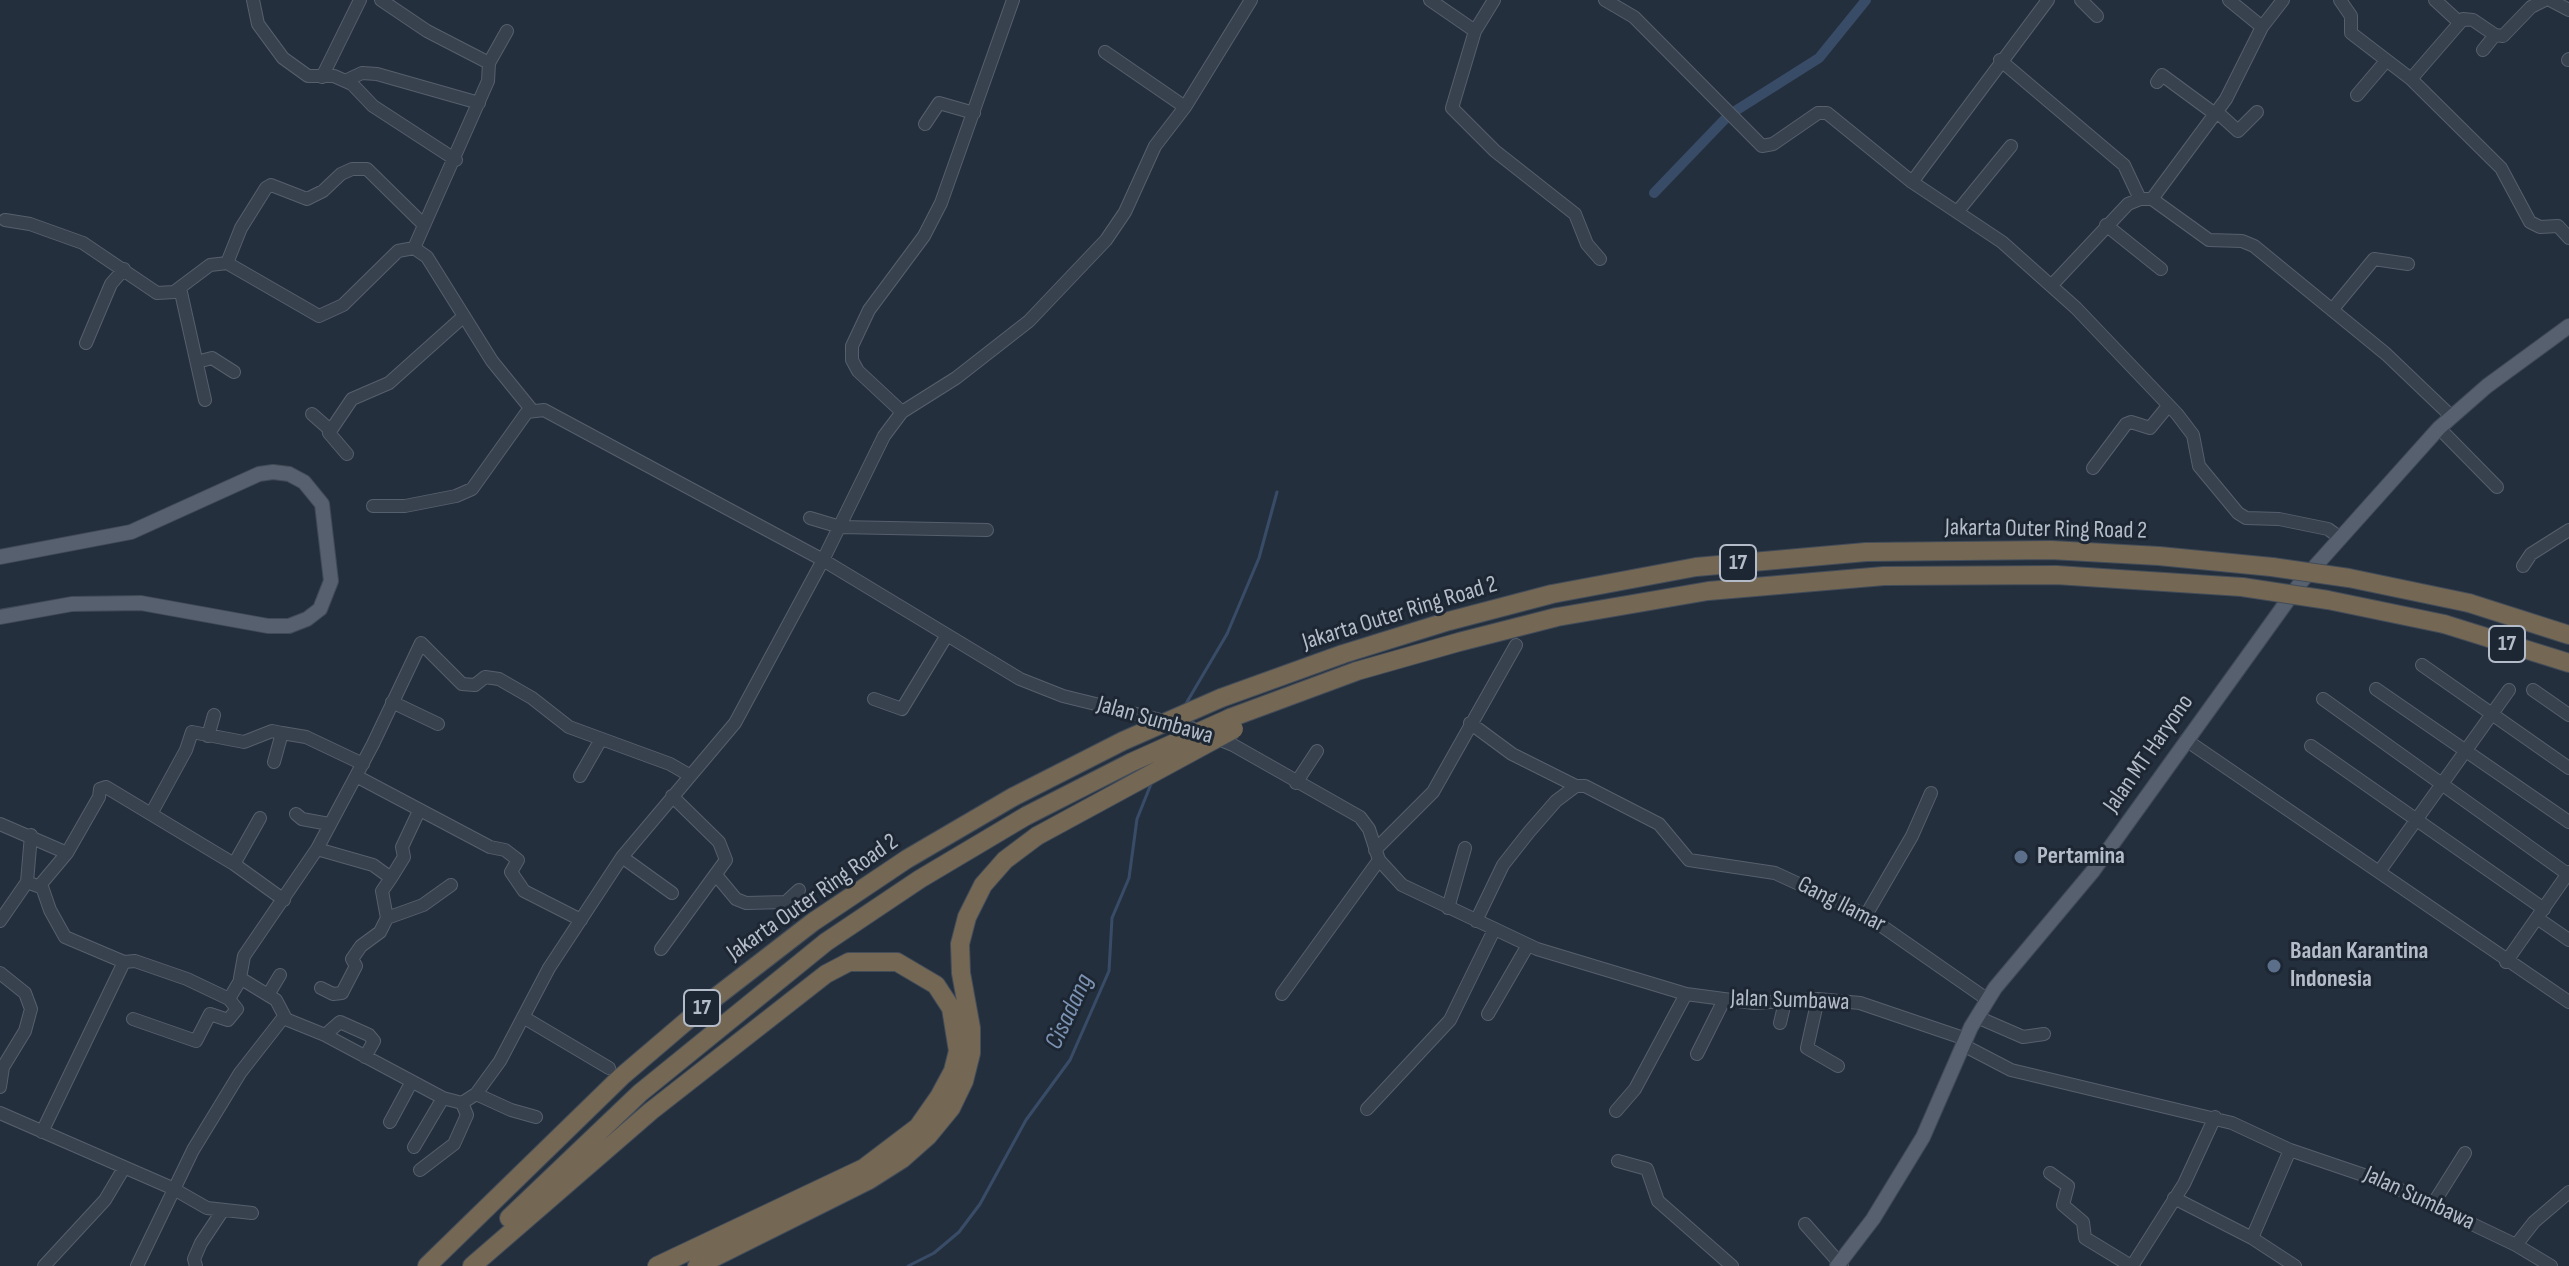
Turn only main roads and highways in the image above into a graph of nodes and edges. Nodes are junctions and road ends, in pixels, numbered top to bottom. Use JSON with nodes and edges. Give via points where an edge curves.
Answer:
{"nodes":[{"id":1,"x":2569,"y":326,"type":"edge"},
{"id":2,"x":0,"y":557,"type":"edge"},
{"id":3,"x":0,"y":617,"type":"edge"},
{"id":4,"x":2569,"y":635,"type":"edge"},
{"id":5,"x":2569,"y":663,"type":"edge"},
{"id":6,"x":1232,"y":724,"type":"junction"},
{"id":7,"x":1840,"y":1265,"type":"edge"},
{"id":8,"x":427,"y":1266,"type":"edge"},
{"id":9,"x":460,"y":1266,"type":"edge"},
{"id":10,"x":472,"y":1266,"type":"edge"},
{"id":11,"x":657,"y":1266,"type":"edge"},
{"id":12,"x":697,"y":1266,"type":"edge"}],
"edges":[{"from":1,"to":7,"type":"main road","name":"Jalan MT Haryono","via":[[2439,428],[2339,537],[2093,871],[1988,1000],[1923,1137]]},
{"from":2,"to":3,"type":"main road","via":[[131,532],[273,472],[304,482],[322,504],[330,567],[328,594],[320,609],[289,626],[141,603],[72,604]]},
{"from":4,"to":8,"type":"highway","name":"Jakarta Outer Ring Road 2","number":"17","bridge":true,"via":[[2469,603],[2349,578],[2159,556],[2051,550],[1866,552],[1696,567],[1552,594],[1449,621],[1221,698],[1123,741],[907,859],[813,922],[703,1007],[621,1077]]},
{"from":5,"to":6,"type":"highway","name":"Jakarta Outer Ring Road 2","number":"17","bridge":true,"via":[[2444,624],[2242,587],[2056,575],[1884,576],[1722,589],[1557,617],[1357,671]]},
{"from":6,"to":9,"type":"highway","name":"Jakarta Outer Ring Road 2","number":"17","bridge":true,"via":[[1026,816],[826,942],[640,1093]]},
{"from":6,"to":12,"type":"highway","bridge":true,"via":[[1037,836],[983,885],[960,944],[971,1053],[951,1108],[928,1136],[880,1173]]},
{"from":10,"to":11,"type":"highway","via":[[651,1111],[826,974],[849,962],[897,962],[936,985],[951,1008],[958,1051],[946,1084],[918,1127],[864,1168]]}]}
